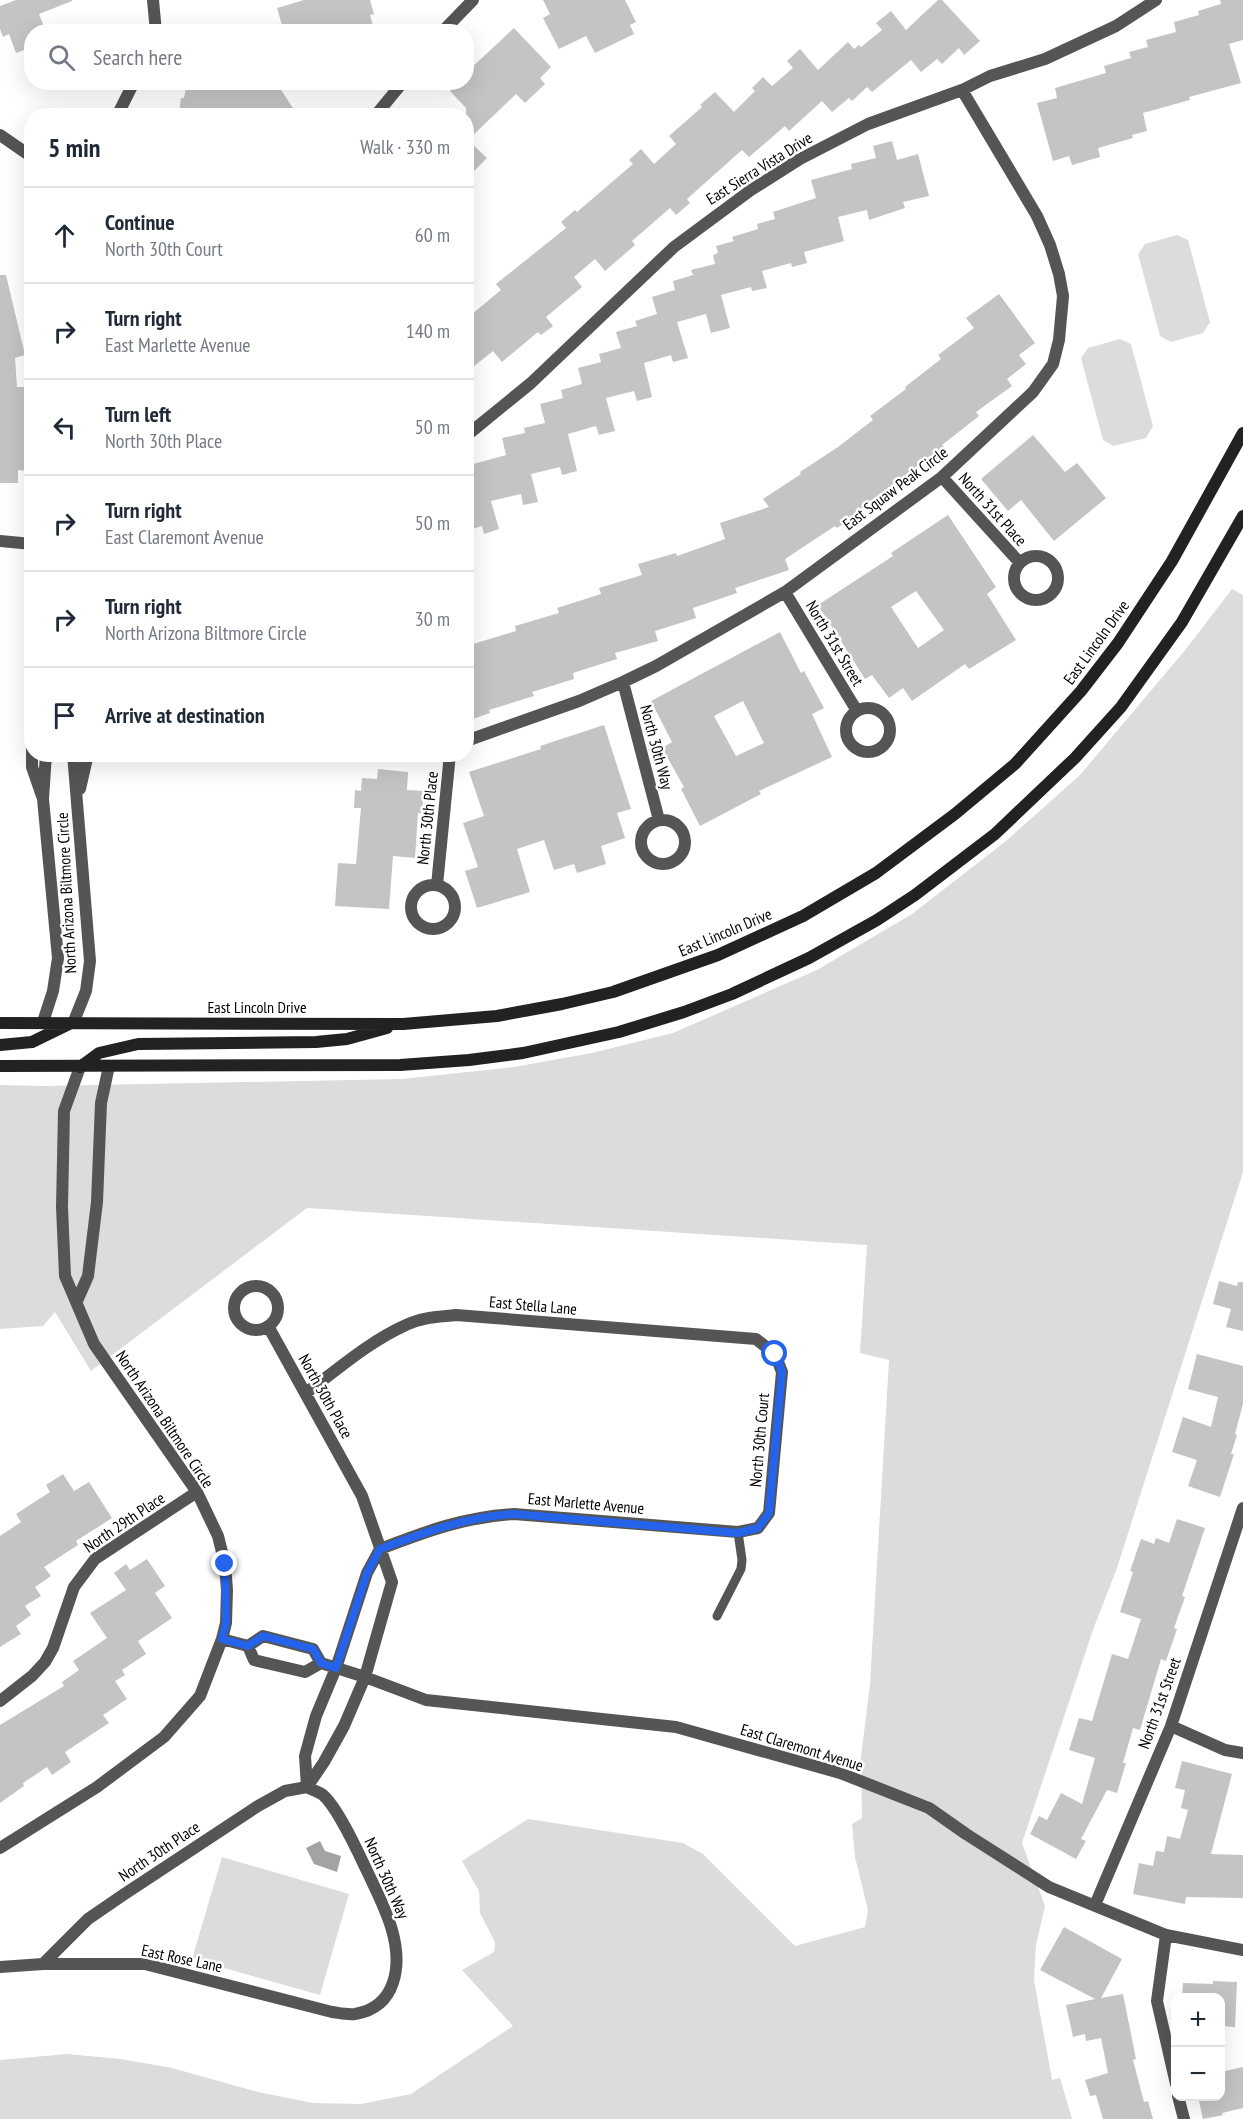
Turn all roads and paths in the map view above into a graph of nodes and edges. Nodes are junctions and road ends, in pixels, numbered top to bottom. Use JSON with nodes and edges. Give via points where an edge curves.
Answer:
{"nodes":[{"id":1,"x":153,"y":0,"type":"edge"},
{"id":2,"x":473,"y":0,"type":"edge"},
{"id":3,"x":1156,"y":0,"type":"edge"},
{"id":4,"x":155,"y":24,"type":"edge"},
{"id":5,"x":450,"y":24,"type":"edge"},
{"id":6,"x":130,"y":90,"type":"edge"},
{"id":7,"x":396,"y":90,"type":"edge"},
{"id":8,"x":962,"y":90,"type":"junction"},
{"id":9,"x":121,"y":108,"type":"edge"},
{"id":10,"x":382,"y":108,"type":"edge"},
{"id":11,"x":0,"y":135,"type":"edge"},
{"id":12,"x":24,"y":152,"type":"edge"},
{"id":13,"x":474,"y":429,"type":"edge"},
{"id":14,"x":1243,"y":433,"type":"edge"},
{"id":15,"x":942,"y":477,"type":"junction"},
{"id":16,"x":1243,"y":516,"type":"edge"},
{"id":17,"x":0,"y":541,"type":"edge"},
{"id":18,"x":24,"y":543,"type":"edge"},
{"id":19,"x":1020,"y":564,"type":"dead end"},
{"id":20,"x":785,"y":591,"type":"junction"},
{"id":21,"x":623,"y":682,"type":"junction"},
{"id":22,"x":857,"y":711,"type":"dead end"},
{"id":23,"x":474,"y":738,"type":"edge"},
{"id":24,"x":32,"y":762,"type":"edge"},
{"id":25,"x":45,"y":762,"type":"edge"},
{"id":26,"x":74,"y":762,"type":"edge"},
{"id":27,"x":86,"y":762,"type":"edge"},
{"id":28,"x":449,"y":762,"type":"edge"},
{"id":29,"x":78,"y":796,"type":"junction"},
{"id":30,"x":43,"y":800,"type":"junction"},
{"id":31,"x":659,"y":820,"type":"dead end"},
{"id":32,"x":436,"y":885,"type":"dead end"},
{"id":33,"x":74,"y":1021,"type":"junction"},
{"id":34,"x":43,"y":1022,"type":"junction"},
{"id":35,"x":0,"y":1023,"type":"edge"},
{"id":36,"x":403,"y":1024,"type":"junction"},
{"id":37,"x":0,"y":1045,"type":"edge"},
{"id":38,"x":0,"y":1066,"type":"edge"},
{"id":39,"x":109,"y":1066,"type":"junction"},
{"id":40,"x":80,"y":1067,"type":"junction"},
{"id":41,"x":77,"y":1301,"type":"junction"},
{"id":42,"x":268,"y":1326,"type":"dead end"},
{"id":43,"x":775,"y":1354,"type":"joint"},
{"id":44,"x":306,"y":1393,"type":"junction"},
{"id":45,"x":197,"y":1492,"type":"junction"},
{"id":46,"x":1243,"y":1508,"type":"edge"},
{"id":47,"x":758,"y":1528,"type":"joint"},
{"id":48,"x":738,"y":1533,"type":"junction"},
{"id":49,"x":380,"y":1549,"type":"junction"},
{"id":50,"x":717,"y":1616,"type":"dead end"},
{"id":51,"x":222,"y":1639,"type":"junction"},
{"id":52,"x":248,"y":1646,"type":"junction"},
{"id":53,"x":321,"y":1663,"type":"junction"},
{"id":54,"x":336,"y":1668,"type":"junction"},
{"id":55,"x":365,"y":1677,"type":"junction"},
{"id":56,"x":0,"y":1701,"type":"edge"},
{"id":57,"x":1171,"y":1726,"type":"junction"},
{"id":58,"x":1243,"y":1753,"type":"edge"},
{"id":59,"x":307,"y":1787,"type":"junction"},
{"id":60,"x":0,"y":1848,"type":"edge"},
{"id":61,"x":1095,"y":1905,"type":"junction"},
{"id":62,"x":1166,"y":1935,"type":"junction"},
{"id":63,"x":1243,"y":1950,"type":"edge"},
{"id":64,"x":43,"y":1964,"type":"junction"},
{"id":65,"x":0,"y":1968,"type":"edge"},
{"id":66,"x":353,"y":2014,"type":"joint"},
{"id":67,"x":1171,"y":2062,"type":"edge"},
{"id":68,"x":1179,"y":2101,"type":"edge"},
{"id":69,"x":1184,"y":2119,"type":"edge"}],
"edges":[{"from":1,"to":4,"type":"street"},
{"from":2,"to":5,"type":"street"},
{"from":3,"to":8,"type":"street","name":"East Sierra Vista Drive","via":[[1116,26],[1045,59],[990,76]]},
{"from":6,"to":9,"type":"street"},
{"from":7,"to":10,"type":"street"},
{"from":8,"to":13,"type":"street","name":"East Sierra Vista Drive","via":[[868,124],[800,159],[704,223],[666,254],[531,383]]},
{"from":8,"to":15,"type":"street","name":"East Squaw Peak Circle","via":[[1037,216],[1050,245],[1063,296],[1063,317],[1053,364],[1033,392]]},
{"from":11,"to":12,"type":"street"},
{"from":14,"to":36,"type":"main road","name":"East Lincoln Drive","via":[[1172,561],[1081,691],[1015,764],[876,873],[802,916],[718,955],[613,992],[497,1016]]},
{"from":15,"to":19,"type":"street","name":"North 31st Place"},
{"from":15,"to":20,"type":"street","name":"East Squaw Peak Circle"},
{"from":16,"to":39,"type":"main road","via":[[1182,622],[1121,708],[1075,758],[995,834],[915,895],[809,958],[684,1012],[523,1053],[400,1065]]},
{"from":17,"to":18,"type":"street"},
{"from":20,"to":21,"type":"street","name":"East Squaw Peak Circle"},
{"from":20,"to":22,"type":"street","name":"North 31st Street"},
{"from":21,"to":23,"type":"street","name":"East Squaw Peak Circle"},
{"from":21,"to":31,"type":"street","name":"North 30th Way"},
{"from":24,"to":30,"type":"street","name":"North Arizona Biltmore Circle"},
{"from":25,"to":30,"type":"street","name":"North Arizona Biltmore Circle"},
{"from":26,"to":29,"type":"street","name":"North Arizona Biltmore Circle"},
{"from":27,"to":29,"type":"street","name":"North Arizona Biltmore Circle"},
{"from":28,"to":32,"type":"street","name":"North 30th Place"},
{"from":29,"to":33,"type":"street","name":"North Arizona Biltmore Circle","via":[[90,961],[86,991]]},
{"from":30,"to":34,"type":"street","name":"North Arizona Biltmore Circle","via":[[58,958]]},
{"from":33,"to":34,"type":"main road","name":"East Lincoln Drive"},
{"from":33,"to":36,"type":"main road","name":"East Lincoln Drive"},
{"from":33,"to":37,"type":"main road","via":[[32,1042]]},
{"from":34,"to":35,"type":"main road","name":"East Lincoln Drive"},
{"from":36,"to":40,"type":"main road","via":[[346,1040],[138,1044],[99,1053]]},
{"from":38,"to":40,"type":"main road"},
{"from":39,"to":40,"type":"main road"},
{"from":39,"to":41,"type":"street","via":[[101,1103],[97,1202],[88,1276]]},
{"from":40,"to":41,"type":"street","name":"North Arizona Biltmore Circle","via":[[64,1111],[62,1207],[65,1276]]},
{"from":41,"to":45,"type":"street","name":"North Arizona Biltmore Circle","via":[[94,1344]]},
{"from":42,"to":44,"type":"street","name":"North 30th Place"},
{"from":43,"to":44,"type":"street","name":"East Stella Lane","via":[[756,1339],[456,1315],[407,1324],[372,1344]]},
{"from":43,"to":47,"type":"street","name":"North 30th Court","via":[[782,1372],[769,1513]]},
{"from":44,"to":49,"type":"street","name":"North 30th Place","via":[[362,1496]]},
{"from":45,"to":51,"type":"street","name":"North Arizona Biltmore Circle","via":[[218,1536],[225,1564],[226,1623]]},
{"from":45,"to":56,"type":"street","name":"North 29th Place","via":[[95,1559],[74,1587],[45,1662]]},
{"from":46,"to":57,"type":"street","name":"North 31st Street"},
{"from":47,"to":48,"type":"street","name":"East Marlette Avenue"},
{"from":48,"to":49,"type":"street","name":"East Marlette Avenue","via":[[514,1514],[456,1522]]},
{"from":48,"to":50,"type":"lane","via":[[741,1569]]},
{"from":49,"to":54,"type":"street","via":[[367,1573]]},
{"from":49,"to":55,"type":"street","name":"North 30th Place","via":[[392,1582]]},
{"from":51,"to":52,"type":"street","name":"East Claremont Avenue"},
{"from":51,"to":60,"type":"street","name":"North Arizona Biltmore Circle","via":[[200,1696],[164,1737],[97,1787]]},
{"from":52,"to":53,"type":"street","name":"East Claremont Avenue","via":[[263,1636],[313,1649]]},
{"from":52,"to":53,"type":"street","name":"East Claremont Avenue","via":[[254,1660],[280,1667],[305,1672]]},
{"from":53,"to":54,"type":"street","name":"East Claremont Avenue"},
{"from":54,"to":55,"type":"street","name":"East Claremont Avenue"},
{"from":54,"to":59,"type":"street","via":[[305,1756]]},
{"from":55,"to":59,"type":"street","name":"North 30th Place","via":[[344,1726]]},
{"from":55,"to":61,"type":"street","name":"East Claremont Avenue","via":[[426,1700],[676,1727],[840,1773],[929,1808],[1049,1887]]},
{"from":57,"to":58,"type":"street","via":[[1226,1750]]},
{"from":57,"to":61,"type":"street","name":"North 31st Street"},
{"from":59,"to":64,"type":"street","name":"North 30th Place","via":[[285,1791],[258,1806],[105,1907]]},
{"from":59,"to":66,"type":"street","name":"North 30th Way","via":[[324,1796],[345,1827],[381,1901],[394,1939],[395,1980],[386,1997],[370,2009]]},
{"from":61,"to":62,"type":"street","name":"East Claremont Avenue"},
{"from":62,"to":63,"type":"street","name":"East Claremont Avenue"},
{"from":62,"to":67,"type":"street","via":[[1158,2001]]},
{"from":64,"to":65,"type":"street","name":"East Rose Lane"},
{"from":64,"to":66,"type":"street","name":"East Rose Lane","via":[[145,1964]]},
{"from":68,"to":69,"type":"street"}]}
